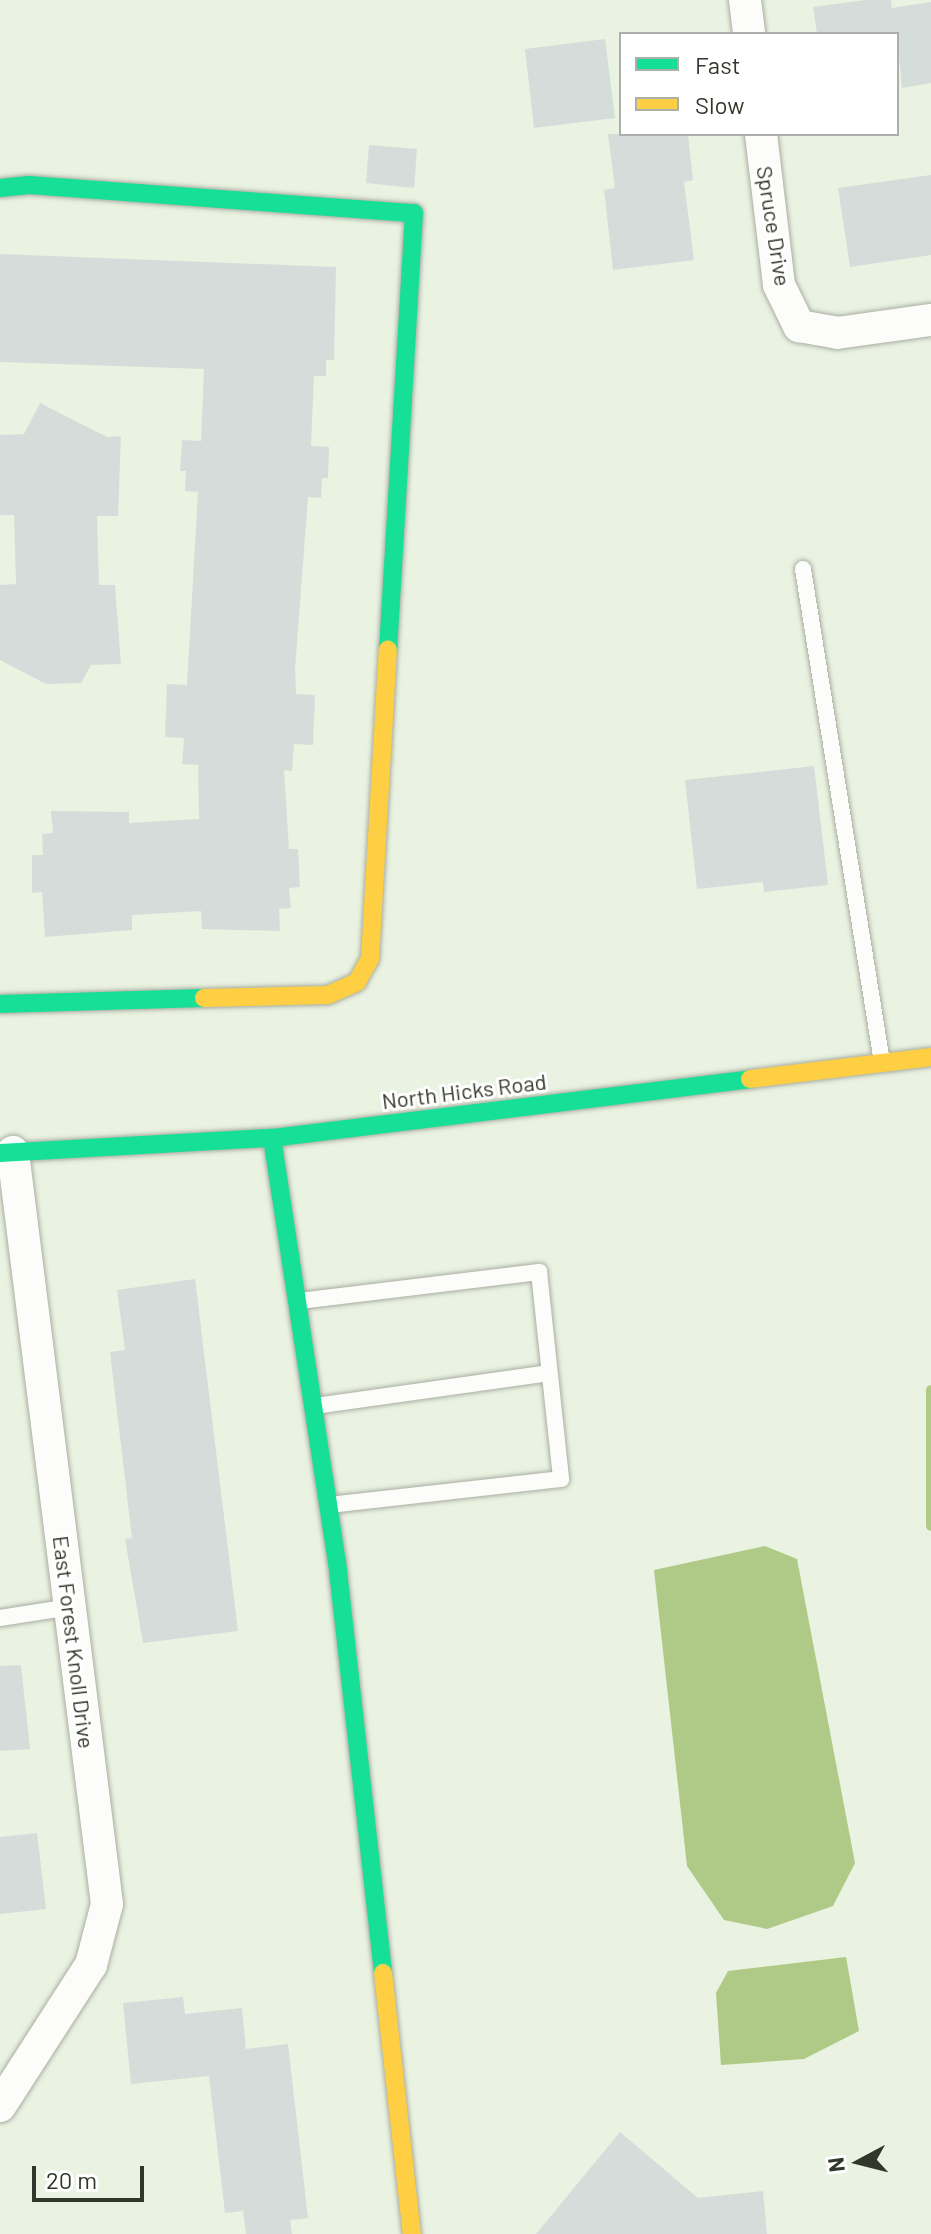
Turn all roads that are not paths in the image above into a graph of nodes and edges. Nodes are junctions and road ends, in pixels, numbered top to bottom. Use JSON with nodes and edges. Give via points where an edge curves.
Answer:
{"nodes":[{"id":1,"x":745,"y":0,"type":"edge"},
{"id":2,"x":749,"y":32,"type":"edge"},
{"id":3,"x":761,"y":136,"type":"edge"},
{"id":4,"x":0,"y":188,"type":"edge"},
{"id":5,"x":931,"y":320,"type":"edge"},
{"id":6,"x":803,"y":569,"type":"dead end"},
{"id":7,"x":0,"y":1004,"type":"edge"},
{"id":8,"x":931,"y":1057,"type":"edge"},
{"id":9,"x":882,"y":1064,"type":"junction"},
{"id":10,"x":272,"y":1138,"type":"junction"},
{"id":11,"x":7,"y":1152,"type":"edge"},
{"id":12,"x":297,"y":1301,"type":"junction"},
{"id":13,"x":549,"y":1373,"type":"junction"},
{"id":14,"x":313,"y":1406,"type":"junction"},
{"id":15,"x":328,"y":1505,"type":"junction"},
{"id":16,"x":70,"y":1607,"type":"junction"},
{"id":17,"x":0,"y":1618,"type":"edge"},
{"id":18,"x":0,"y":2106,"type":"edge"},
{"id":19,"x":412,"y":2234,"type":"edge"}],
"edges":[{"from":1,"to":2,"type":"street"},
{"from":3,"to":5,"type":"street","name":"Spruce Drive","via":[[779,285],[799,326],[837,333]]},
{"from":4,"to":7,"type":"street","via":[[29,185],[414,213],[370,959],[357,982],[328,995]]},
{"from":6,"to":9,"type":"lane"},
{"from":8,"to":9,"type":"street","name":"North Hicks Road"},
{"from":9,"to":10,"type":"street","name":"North Hicks Road"},
{"from":10,"to":11,"type":"street","name":"North Hicks Road"},
{"from":10,"to":12,"type":"street"},
{"from":11,"to":16,"type":"street","name":"East Forest Knoll Drive"},
{"from":12,"to":13,"type":"lane","via":[[539,1272]]},
{"from":12,"to":14,"type":"street"},
{"from":13,"to":14,"type":"lane"},
{"from":13,"to":15,"type":"lane","via":[[561,1479]]},
{"from":14,"to":15,"type":"street"},
{"from":15,"to":19,"type":"street"},
{"from":16,"to":17,"type":"lane"},
{"from":16,"to":18,"type":"street","name":"East Forest Knoll Drive","via":[[107,1904],[91,1965]]}]}
